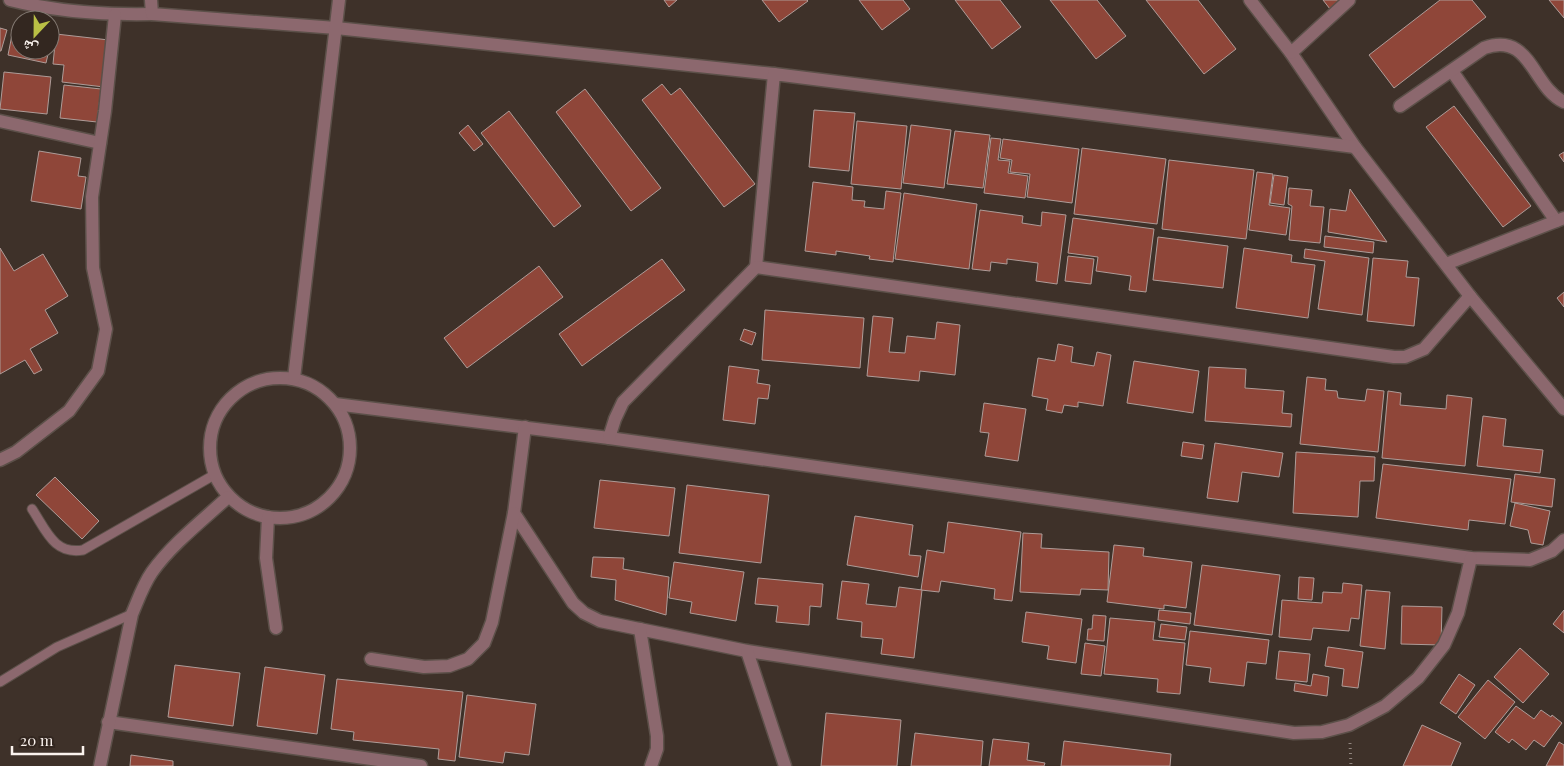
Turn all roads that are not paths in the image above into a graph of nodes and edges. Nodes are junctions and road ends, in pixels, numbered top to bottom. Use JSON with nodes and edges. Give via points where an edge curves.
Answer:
{"nodes":[{"id":1,"x":10,"y":0,"type":"edge"},
{"id":2,"x":151,"y":0,"type":"edge"},
{"id":3,"x":339,"y":0,"type":"edge"},
{"id":4,"x":1250,"y":0,"type":"edge"},
{"id":5,"x":1349,"y":0,"type":"edge"},
{"id":6,"x":152,"y":14,"type":"junction"},
{"id":7,"x":115,"y":15,"type":"junction"},
{"id":8,"x":336,"y":28,"type":"junction"},
{"id":9,"x":1291,"y":53,"type":"junction"},
{"id":10,"x":1452,"y":71,"type":"junction"},
{"id":11,"x":774,"y":74,"type":"junction"},
{"id":12,"x":1564,"y":102,"type":"edge"},
{"id":13,"x":1400,"y":106,"type":"dead end"},
{"id":14,"x":0,"y":120,"type":"edge"},
{"id":15,"x":100,"y":143,"type":"junction"},
{"id":16,"x":1355,"y":146,"type":"junction"},
{"id":17,"x":1560,"y":219,"type":"edge"},
{"id":18,"x":1446,"y":264,"type":"junction"},
{"id":19,"x":756,"y":267,"type":"junction"},
{"id":20,"x":1470,"y":296,"type":"junction"},
{"id":21,"x":294,"y":378,"type":"junction"},
{"id":22,"x":335,"y":404,"type":"junction"},
{"id":23,"x":1564,"y":409,"type":"edge"},
{"id":24,"x":525,"y":427,"type":"junction"},
{"id":25,"x":609,"y":438,"type":"junction"},
{"id":26,"x":0,"y":460,"type":"edge"},
{"id":27,"x":214,"y":475,"type":"junction"},
{"id":28,"x":228,"y":496,"type":"junction"},
{"id":29,"x":32,"y":509,"type":"dead end"},
{"id":30,"x":514,"y":513,"type":"junction"},
{"id":31,"x":268,"y":517,"type":"junction"},
{"id":32,"x":1564,"y":540,"type":"edge"},
{"id":33,"x":1471,"y":558,"type":"junction"},
{"id":34,"x":132,"y":614,"type":"junction"},
{"id":35,"x":276,"y":628,"type":"dead end"},
{"id":36,"x":640,"y":629,"type":"junction"},
{"id":37,"x":747,"y":651,"type":"junction"},
{"id":38,"x":371,"y":659,"type":"dead end"},
{"id":39,"x":0,"y":682,"type":"edge"},
{"id":40,"x":108,"y":722,"type":"junction"},
{"id":41,"x":393,"y":764,"type":"edge"},
{"id":42,"x":100,"y":766,"type":"edge"},
{"id":43,"x":421,"y":766,"type":"edge"},
{"id":44,"x":651,"y":766,"type":"edge"},
{"id":45,"x":785,"y":766,"type":"edge"}],
"edges":[{"from":1,"to":7,"type":"street","via":[[41,8]]},
{"from":2,"to":6,"type":"street"},
{"from":3,"to":8,"type":"street"},
{"from":4,"to":9,"type":"street"},
{"from":5,"to":9,"type":"street"},
{"from":6,"to":7,"type":"street"},
{"from":6,"to":8,"type":"street"},
{"from":7,"to":15,"type":"street"},
{"from":8,"to":11,"type":"street"},
{"from":8,"to":21,"type":"street"},
{"from":9,"to":16,"type":"street"},
{"from":10,"to":12,"type":"street","via":[[1484,48],[1507,45],[1520,51],[1555,97]]},
{"from":10,"to":13,"type":"street"},
{"from":10,"to":17,"type":"street"},
{"from":11,"to":16,"type":"street"},
{"from":11,"to":19,"type":"street"},
{"from":14,"to":15,"type":"street"},
{"from":15,"to":26,"type":"street","via":[[92,197],[93,268],[106,329],[98,371],[68,412],[16,452]]},
{"from":16,"to":18,"type":"street"},
{"from":17,"to":18,"type":"street"},
{"from":18,"to":20,"type":"street"},
{"from":19,"to":20,"type":"street","via":[[1394,357],[1415,354],[1424,349]]},
{"from":19,"to":25,"type":"street","via":[[623,402]]},
{"from":20,"to":23,"type":"street"},
{"from":21,"to":22,"type":"street","via":[[310,383]]},
{"from":21,"to":27,"type":"street","via":[[268,378],[244,386],[225,403],[212,425],[209,450]]},
{"from":22,"to":24,"type":"street"},
{"from":22,"to":31,"type":"street","via":[[346,422],[351,443],[349,464],[341,483],[328,500],[310,512],[290,518]]},
{"from":24,"to":25,"type":"street"},
{"from":24,"to":30,"type":"street"},
{"from":25,"to":33,"type":"street"},
{"from":27,"to":28,"type":"street"},
{"from":27,"to":29,"type":"lane","via":[[83,550],[67,550],[56,545]]},
{"from":28,"to":31,"type":"street","via":[[254,514]]},
{"from":28,"to":34,"type":"street","via":[[165,557],[147,582]]},
{"from":30,"to":36,"type":"street","via":[[573,603],[600,621]]},
{"from":30,"to":38,"type":"street","via":[[492,622],[484,643],[468,659],[449,666],[424,667]]},
{"from":31,"to":35,"type":"street","via":[[266,558]]},
{"from":32,"to":33,"type":"street","via":[[1552,551],[1530,560]]},
{"from":33,"to":37,"type":"street","via":[[1458,613],[1444,645],[1418,678],[1386,706],[1349,725],[1322,732],[1294,733]]},
{"from":34,"to":39,"type":"lane","via":[[57,647]]},
{"from":34,"to":40,"type":"street"},
{"from":36,"to":37,"type":"street"},
{"from":36,"to":44,"type":"street","via":[[657,736],[657,749]]},
{"from":37,"to":45,"type":"street"},
{"from":40,"to":41,"type":"street"},
{"from":40,"to":42,"type":"street"},
{"from":41,"to":43,"type":"street"}]}
